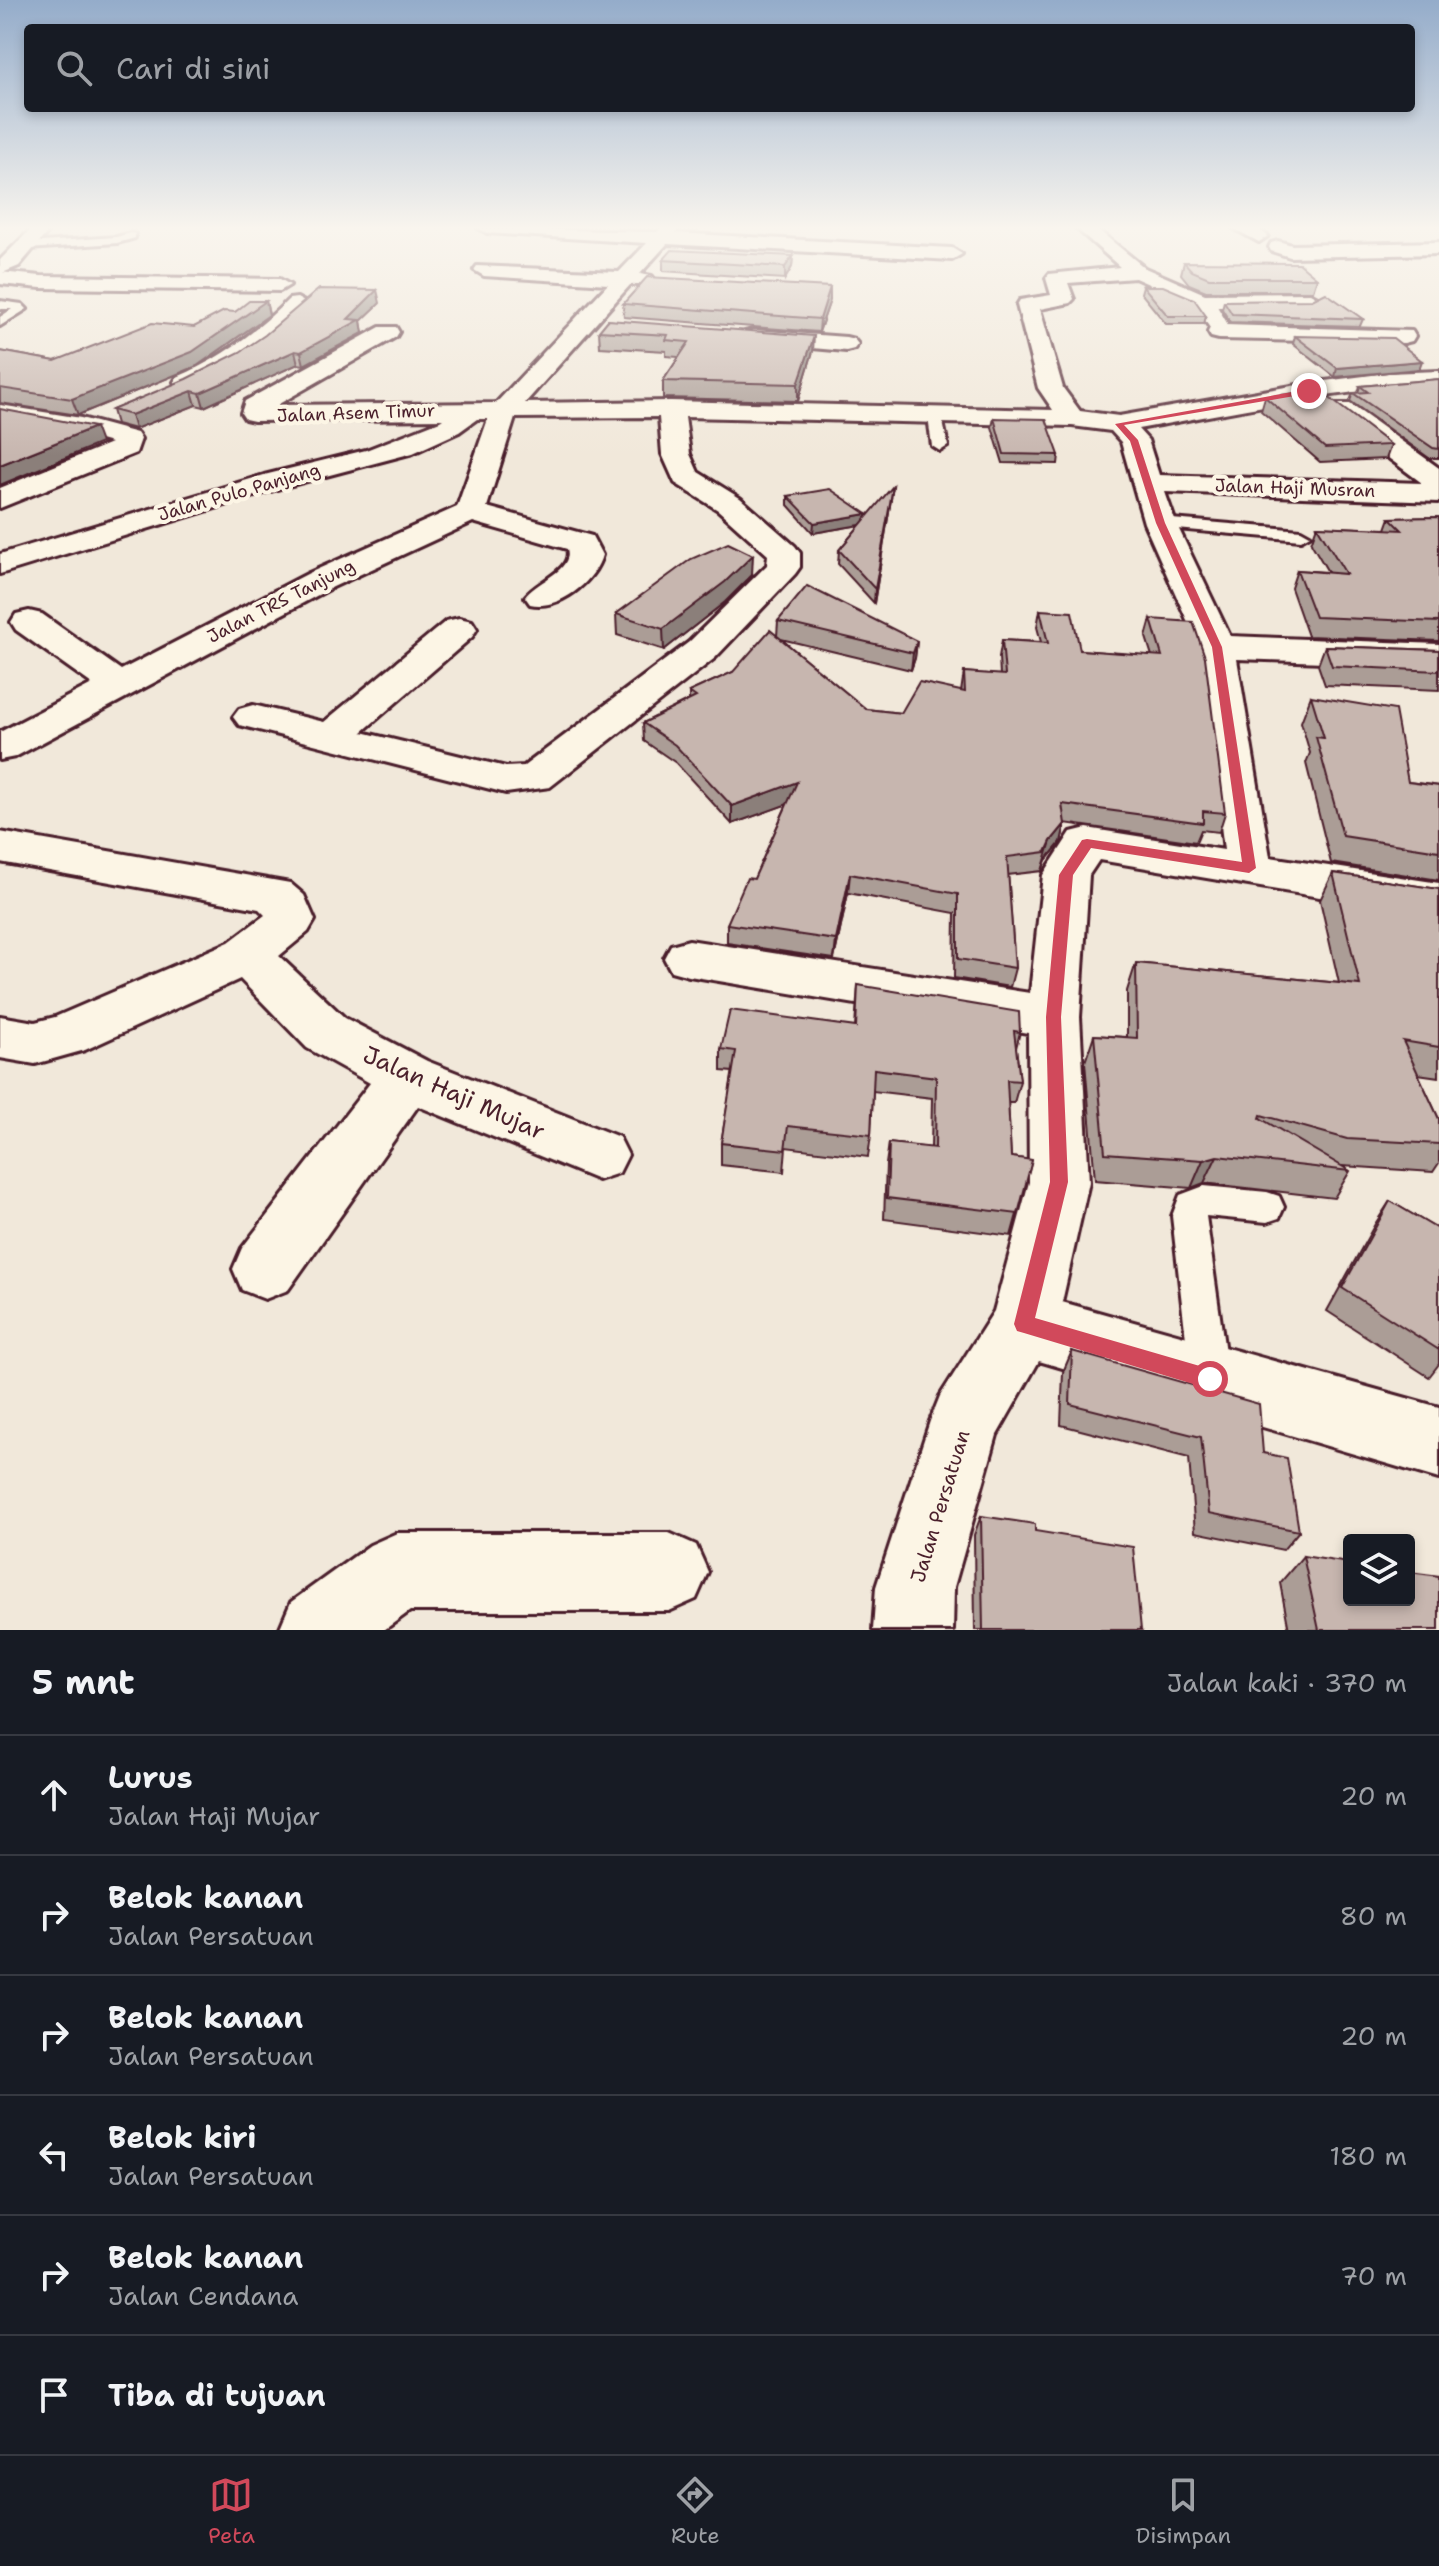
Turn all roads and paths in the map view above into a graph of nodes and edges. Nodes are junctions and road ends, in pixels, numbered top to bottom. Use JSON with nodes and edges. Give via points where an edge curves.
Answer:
{"nodes":[{"id":1,"x":297,"y":304,"type":"edge"},
{"id":2,"x":584,"y":304,"type":"edge"},
{"id":3,"x":594,"y":304,"type":"edge"},
{"id":4,"x":1033,"y":304,"type":"edge"},
{"id":5,"x":1204,"y":304,"type":"edge"},
{"id":6,"x":0,"y":305,"type":"edge"},
{"id":7,"x":0,"y":322,"type":"edge"},
{"id":8,"x":572,"y":322,"type":"junction"},
{"id":9,"x":615,"y":326,"type":"edge"},
{"id":10,"x":388,"y":332,"type":"dead end"},
{"id":11,"x":723,"y":334,"type":"edge"},
{"id":12,"x":1419,"y":338,"type":"dead end"},
{"id":13,"x":846,"y":344,"type":"dead end"},
{"id":14,"x":1274,"y":375,"type":"dead end"},
{"id":15,"x":1439,"y":378,"type":"edge"},
{"id":16,"x":158,"y":393,"type":"edge"},
{"id":17,"x":496,"y":394,"type":"junction"},
{"id":18,"x":1295,"y":394,"type":"junction"},
{"id":19,"x":1327,"y":400,"type":"edge"},
{"id":20,"x":671,"y":409,"type":"junction"},
{"id":21,"x":119,"y":410,"type":"edge"},
{"id":22,"x":0,"y":413,"type":"edge"},
{"id":23,"x":935,"y":417,"type":"junction"},
{"id":24,"x":1072,"y":418,"type":"junction"},
{"id":25,"x":1119,"y":424,"type":"junction"},
{"id":26,"x":81,"y":426,"type":"junction"},
{"id":27,"x":940,"y":446,"type":"dead end"},
{"id":28,"x":1439,"y":482,"type":"edge"},
{"id":29,"x":1150,"y":483,"type":"junction"},
{"id":30,"x":1439,"y":493,"type":"edge"},
{"id":31,"x":0,"y":499,"type":"edge"},
{"id":32,"x":470,"y":512,"type":"junction"},
{"id":33,"x":1160,"y":523,"type":"junction"},
{"id":34,"x":1301,"y":535,"type":"dead end"},
{"id":35,"x":0,"y":564,"type":"edge"},
{"id":36,"x":542,"y":597,"type":"dead end"},
{"id":37,"x":29,"y":622,"type":"dead end"},
{"id":38,"x":459,"y":629,"type":"dead end"},
{"id":39,"x":1217,"y":647,"type":"junction"},
{"id":40,"x":1439,"y":655,"type":"edge"},
{"id":41,"x":118,"y":685,"type":"junction"},
{"id":42,"x":253,"y":717,"type":"dead end"},
{"id":43,"x":331,"y":737,"type":"junction"},
{"id":44,"x":0,"y":748,"type":"edge"},
{"id":45,"x":0,"y":847,"type":"edge"},
{"id":46,"x":1249,"y":868,"type":"junction"},
{"id":47,"x":1439,"y":900,"type":"edge"},
{"id":48,"x":247,"y":955,"type":"junction"},
{"id":49,"x":689,"y":958,"type":"dead end"},
{"id":50,"x":1054,"y":1017,"type":"junction"},
{"id":51,"x":0,"y":1037,"type":"edge"},
{"id":52,"x":407,"y":1077,"type":"junction"},
{"id":53,"x":598,"y":1155,"type":"dead end"},
{"id":54,"x":1267,"y":1207,"type":"dead end"},
{"id":55,"x":265,"y":1269,"type":"dead end"},
{"id":56,"x":1024,"y":1324,"type":"junction"},
{"id":57,"x":1210,"y":1379,"type":"junction"},
{"id":58,"x":1439,"y":1443,"type":"edge"},
{"id":59,"x":669,"y":1572,"type":"dead end"},
{"id":60,"x":319,"y":1630,"type":"edge"},
{"id":61,"x":913,"y":1630,"type":"edge"}],
"edges":[{"from":1,"to":16,"type":"street","via":[[274,328],[207,374]]},
{"from":2,"to":8,"type":"street"},
{"from":3,"to":8,"type":"street"},
{"from":4,"to":24,"type":"street","via":[[1028,305],[1051,388]]},
{"from":5,"to":12,"type":"street","via":[[1217,328]]},
{"from":6,"to":7,"type":"lane","via":[[21,309]]},
{"from":8,"to":9,"type":"street"},
{"from":8,"to":17,"type":"street"},
{"from":8,"to":17,"type":"street"},
{"from":10,"to":17,"type":"street","name":"Jalan Asem Timur","via":[[254,407],[254,413]]},
{"from":11,"to":13,"type":"street"},
{"from":14,"to":18,"type":"street"},
{"from":15,"to":18,"type":"street"},
{"from":17,"to":20,"type":"street"},
{"from":17,"to":32,"type":"street"},
{"from":17,"to":35,"type":"street","name":"Jalan Pulo Panjang","via":[[441,433],[417,442]]},
{"from":18,"to":25,"type":"street"},
{"from":19,"to":28,"type":"street"},
{"from":20,"to":23,"type":"street"},
{"from":20,"to":43,"type":"street","via":[[676,454],[685,477],[729,504],[784,553],[783,567],[757,597],[702,650],[535,778],[506,780]]},
{"from":21,"to":26,"type":"street"},
{"from":22,"to":26,"type":"street"},
{"from":23,"to":24,"type":"street"},
{"from":23,"to":27,"type":"lane"},
{"from":24,"to":25,"type":"street"},
{"from":25,"to":29,"type":"street","via":[[1134,440]]},
{"from":26,"to":31,"type":"street","via":[[127,439],[126,447]]},
{"from":29,"to":30,"type":"street","name":"Jalan Haji Musran"},
{"from":29,"to":33,"type":"street"},
{"from":32,"to":36,"type":"street","via":[[581,543],[586,555],[582,568]]},
{"from":32,"to":41,"type":"street","name":"Jalan TRS Tanjung","via":[[321,580]]},
{"from":33,"to":34,"type":"lane"},
{"from":33,"to":39,"type":"street"},
{"from":37,"to":41,"type":"street"},
{"from":38,"to":43,"type":"street"},
{"from":39,"to":40,"type":"street"},
{"from":39,"to":46,"type":"street"},
{"from":41,"to":44,"type":"street","name":"Jalan TRS Tanjung"},
{"from":42,"to":43,"type":"street"},
{"from":45,"to":48,"type":"street","via":[[273,895],[287,907],[291,920]]},
{"from":46,"to":47,"type":"street"},
{"from":46,"to":50,"type":"street","name":"Jalan Persatuan","via":[[1087,843],[1066,875]]},
{"from":48,"to":51,"type":"street","via":[[51,1041]]},
{"from":48,"to":52,"type":"street","name":"Jalan Haji Mujar","via":[[326,1033]]},
{"from":49,"to":50,"type":"street"},
{"from":50,"to":56,"type":"street","name":"Jalan Persatuan","via":[[1059,1182]]},
{"from":52,"to":53,"type":"street","name":"Jalan Haji Mujar"},
{"from":52,"to":55,"type":"street"},
{"from":54,"to":57,"type":"lane","via":[[1204,1201],[1192,1206],[1189,1216]]},
{"from":56,"to":57,"type":"street"},
{"from":56,"to":61,"type":"street","name":"Jalan Persatuan","via":[[965,1421],[915,1587]]},
{"from":57,"to":58,"type":"street"},
{"from":59,"to":60,"type":"street","via":[[397,1572]]}]}
